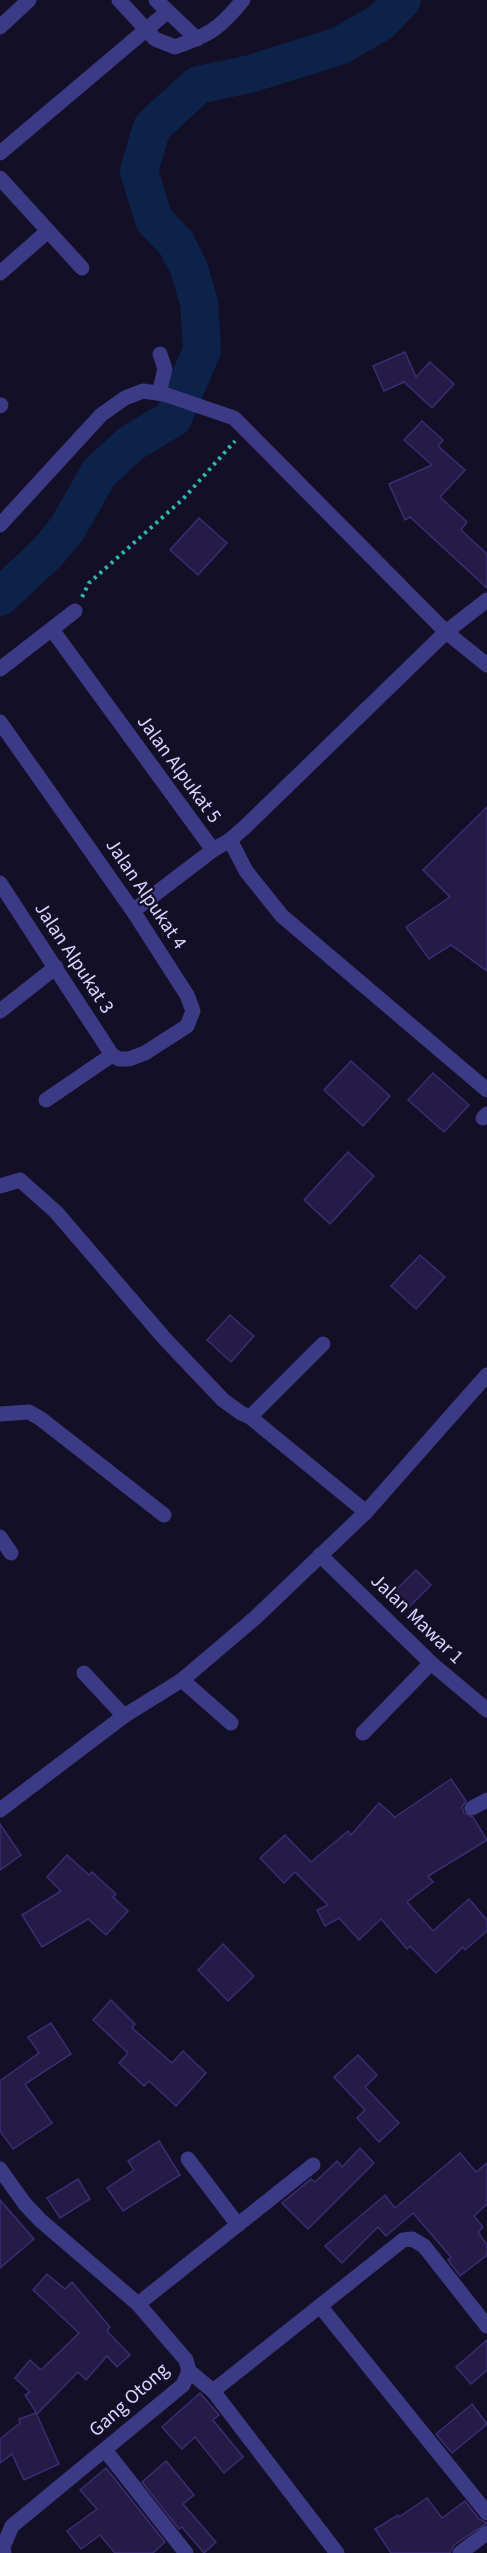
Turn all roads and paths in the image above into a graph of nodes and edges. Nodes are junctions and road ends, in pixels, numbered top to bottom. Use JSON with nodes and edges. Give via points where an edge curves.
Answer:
{"nodes":[{"id":1,"x":29,"y":0,"type":"edge"},
{"id":2,"x":119,"y":0,"type":"edge"},
{"id":3,"x":156,"y":0,"type":"edge"},
{"id":4,"x":243,"y":0,"type":"edge"},
{"id":5,"x":167,"y":12,"type":"junction"},
{"id":6,"x":0,"y":27,"type":"edge"},
{"id":7,"x":144,"y":29,"type":"junction"},
{"id":8,"x":197,"y":39,"type":"junction"},
{"id":9,"x":0,"y":153,"type":"edge"},
{"id":10,"x":0,"y":178,"type":"edge"},
{"id":11,"x":48,"y":231,"type":"junction"},
{"id":12,"x":82,"y":268,"type":"dead end"},
{"id":13,"x":0,"y":273,"type":"edge"},
{"id":14,"x":160,"y":354,"type":"dead end"},
{"id":15,"x":162,"y":393,"type":"junction"},
{"id":16,"x":246,"y":429,"type":"junction"},
{"id":17,"x":0,"y":525,"type":"edge"},
{"id":18,"x":487,"y":600,"type":"edge"},
{"id":19,"x":75,"y":611,"type":"joint"},
{"id":20,"x":53,"y":631,"type":"junction"},
{"id":21,"x":446,"y":632,"type":"junction"},
{"id":22,"x":487,"y":665,"type":"edge"},
{"id":23,"x":0,"y":669,"type":"edge"},
{"id":24,"x":0,"y":722,"type":"edge"},
{"id":25,"x":230,"y":840,"type":"junction"},
{"id":26,"x":213,"y":850,"type":"junction"},
{"id":27,"x":0,"y":883,"type":"edge"},
{"id":28,"x":133,"y":911,"type":"junction"},
{"id":29,"x":56,"y":967,"type":"junction"},
{"id":30,"x":0,"y":1011,"type":"edge"},
{"id":31,"x":112,"y":1055,"type":"junction"},
{"id":32,"x":487,"y":1090,"type":"edge"},
{"id":33,"x":46,"y":1100,"type":"dead end"},
{"id":34,"x":0,"y":1186,"type":"edge"},
{"id":35,"x":323,"y":1344,"type":"dead end"},
{"id":36,"x":487,"y":1375,"type":"edge"},
{"id":37,"x":0,"y":1414,"type":"edge"},
{"id":38,"x":250,"y":1417,"type":"junction"},
{"id":39,"x":366,"y":1512,"type":"junction"},
{"id":40,"x":164,"y":1515,"type":"dead end"},
{"id":41,"x":0,"y":1538,"type":"edge"},
{"id":42,"x":11,"y":1553,"type":"dead end"},
{"id":43,"x":320,"y":1555,"type":"junction"},
{"id":44,"x":430,"y":1663,"type":"junction"},
{"id":45,"x":84,"y":1673,"type":"dead end"},
{"id":46,"x":182,"y":1680,"type":"junction"},
{"id":47,"x":487,"y":1710,"type":"edge"},
{"id":48,"x":124,"y":1716,"type":"junction"},
{"id":49,"x":231,"y":1723,"type":"dead end"},
{"id":50,"x":363,"y":1733,"type":"dead end"},
{"id":51,"x":487,"y":1800,"type":"edge"},
{"id":52,"x":472,"y":1808,"type":"dead end"},
{"id":53,"x":0,"y":1810,"type":"edge"},
{"id":54,"x":188,"y":2159,"type":"dead end"},
{"id":55,"x":313,"y":2165,"type":"dead end"},
{"id":56,"x":0,"y":2169,"type":"edge"},
{"id":57,"x":238,"y":2225,"type":"junction"},
{"id":58,"x":138,"y":2304,"type":"junction"},
{"id":59,"x":320,"y":2306,"type":"junction"},
{"id":60,"x":487,"y":2326,"type":"edge"},
{"id":61,"x":189,"y":2371,"type":"junction"},
{"id":62,"x":213,"y":2391,"type":"junction"},
{"id":63,"x":105,"y":2451,"type":"junction"},
{"id":64,"x":487,"y":2513,"type":"edge"},
{"id":65,"x":487,"y":2533,"type":"edge"},
{"id":66,"x":2,"y":2548,"type":"edge"},
{"id":67,"x":186,"y":2553,"type":"edge"},
{"id":68,"x":337,"y":2553,"type":"edge"},
{"id":69,"x":460,"y":2553,"type":"edge"}],
"edges":[{"from":1,"to":6,"type":"street"},
{"from":2,"to":7,"type":"street"},
{"from":3,"to":5,"type":"street"},
{"from":4,"to":8,"type":"street","via":[[223,25]]},
{"from":5,"to":7,"type":"street"},
{"from":5,"to":8,"type":"street"},
{"from":7,"to":8,"type":"street","via":[[165,44],[176,46]]},
{"from":7,"to":9,"type":"street"},
{"from":10,"to":11,"type":"street"},
{"from":11,"to":12,"type":"street"},
{"from":11,"to":13,"type":"street"},
{"from":14,"to":15,"type":"street","via":[[165,369]]},
{"from":15,"to":16,"type":"street","via":[[234,418]]},
{"from":15,"to":17,"type":"street","via":[[143,391],[124,398],[101,415]]},
{"from":16,"to":19,"type":"path","via":[[183,500],[89,583]]},
{"from":16,"to":21,"type":"street"},
{"from":18,"to":21,"type":"street"},
{"from":19,"to":20,"type":"street"},
{"from":20,"to":23,"type":"street"},
{"from":20,"to":26,"type":"street","name":"Jalan Alpukat 5"},
{"from":21,"to":22,"type":"street"},
{"from":21,"to":25,"type":"street"},
{"from":24,"to":28,"type":"street","name":"Jalan Alpukat 4"},
{"from":25,"to":26,"type":"street"},
{"from":25,"to":32,"type":"street","via":[[253,880],[282,916]]},
{"from":26,"to":28,"type":"street","name":"Jalan Alpukat 5"},
{"from":27,"to":29,"type":"street","name":"Jalan Alpukat 3"},
{"from":28,"to":31,"type":"street","name":"Jalan Alpukat 4","via":[[187,995],[193,1011],[187,1026],[145,1053],[129,1059]]},
{"from":29,"to":30,"type":"street"},
{"from":29,"to":31,"type":"street","name":"Jalan Alpukat 3"},
{"from":31,"to":33,"type":"street"},
{"from":34,"to":38,"type":"street","via":[[20,1180],[56,1212],[189,1365],[224,1400]]},
{"from":35,"to":38,"type":"street"},
{"from":36,"to":39,"type":"street"},
{"from":37,"to":40,"type":"street","via":[[29,1412],[41,1419]]},
{"from":38,"to":39,"type":"street"},
{"from":39,"to":43,"type":"street"},
{"from":41,"to":42,"type":"street"},
{"from":43,"to":44,"type":"street","name":"Jalan Mawar 1"},
{"from":43,"to":46,"type":"street","via":[[255,1618]]},
{"from":44,"to":47,"type":"street","name":"Jalan Mawar 1"},
{"from":44,"to":50,"type":"street"},
{"from":45,"to":48,"type":"street"},
{"from":46,"to":48,"type":"street"},
{"from":46,"to":49,"type":"street"},
{"from":48,"to":53,"type":"street"},
{"from":51,"to":52,"type":"street"},
{"from":54,"to":57,"type":"street"},
{"from":55,"to":57,"type":"street"},
{"from":56,"to":58,"type":"street","name":"Gang Otong","via":[[40,2220]]},
{"from":57,"to":58,"type":"street"},
{"from":58,"to":61,"type":"street","name":"Gang Otong","via":[[186,2360]]},
{"from":59,"to":60,"type":"street","via":[[403,2240],[412,2239],[424,2246]]},
{"from":59,"to":62,"type":"street"},
{"from":59,"to":64,"type":"street"},
{"from":61,"to":62,"type":"street"},
{"from":61,"to":63,"type":"street","name":"Gang Otong","via":[[183,2385]]},
{"from":62,"to":68,"type":"street"},
{"from":63,"to":66,"type":"street","name":"Gang Otong","via":[[12,2526]]},
{"from":63,"to":67,"type":"street"},
{"from":65,"to":69,"type":"street"}]}
